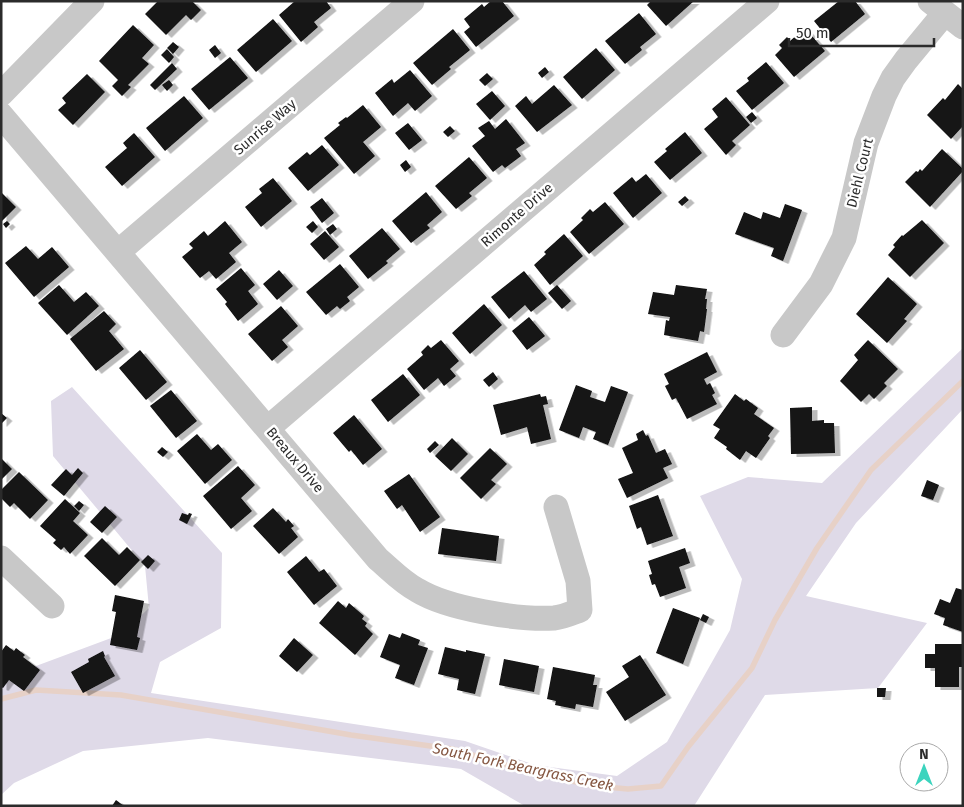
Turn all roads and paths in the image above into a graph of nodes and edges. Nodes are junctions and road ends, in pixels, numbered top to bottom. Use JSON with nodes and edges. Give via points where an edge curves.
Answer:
{"nodes":[{"id":1,"x":92,"y":1,"type":"edge"},
{"id":2,"x":412,"y":1,"type":"edge"},
{"id":3,"x":766,"y":1,"type":"edge"},
{"id":4,"x":946,"y":14,"type":"edge"},
{"id":5,"x":1,"y":94,"type":"edge"},
{"id":6,"x":1,"y":115,"type":"edge"},
{"id":7,"x":118,"y":252,"type":"junction"},
{"id":8,"x":783,"y":335,"type":"dead end"},
{"id":9,"x":268,"y":428,"type":"junction"},
{"id":10,"x":556,"y":507,"type":"dead end"},
{"id":11,"x":1,"y":558,"type":"edge"},
{"id":12,"x":52,"y":606,"type":"dead end"}],
"edges":[{"from":1,"to":5,"type":"street"},
{"from":2,"to":7,"type":"street","name":"Sunrise Way"},
{"from":3,"to":9,"type":"street","name":"Rimonte Drive"},
{"from":4,"to":8,"type":"street","name":"Diehl Court","via":[[906,60],[884,96],[866,144],[844,238],[821,284]]},
{"from":6,"to":7,"type":"street","name":"Breaux Drive"},
{"from":7,"to":9,"type":"street","name":"Breaux Drive"},
{"from":9,"to":10,"type":"street","name":"Breaux Drive","via":[[378,559],[419,592],[450,604],[526,618],[557,618],[580,610],[578,581]]},
{"from":11,"to":12,"type":"street"}]}
